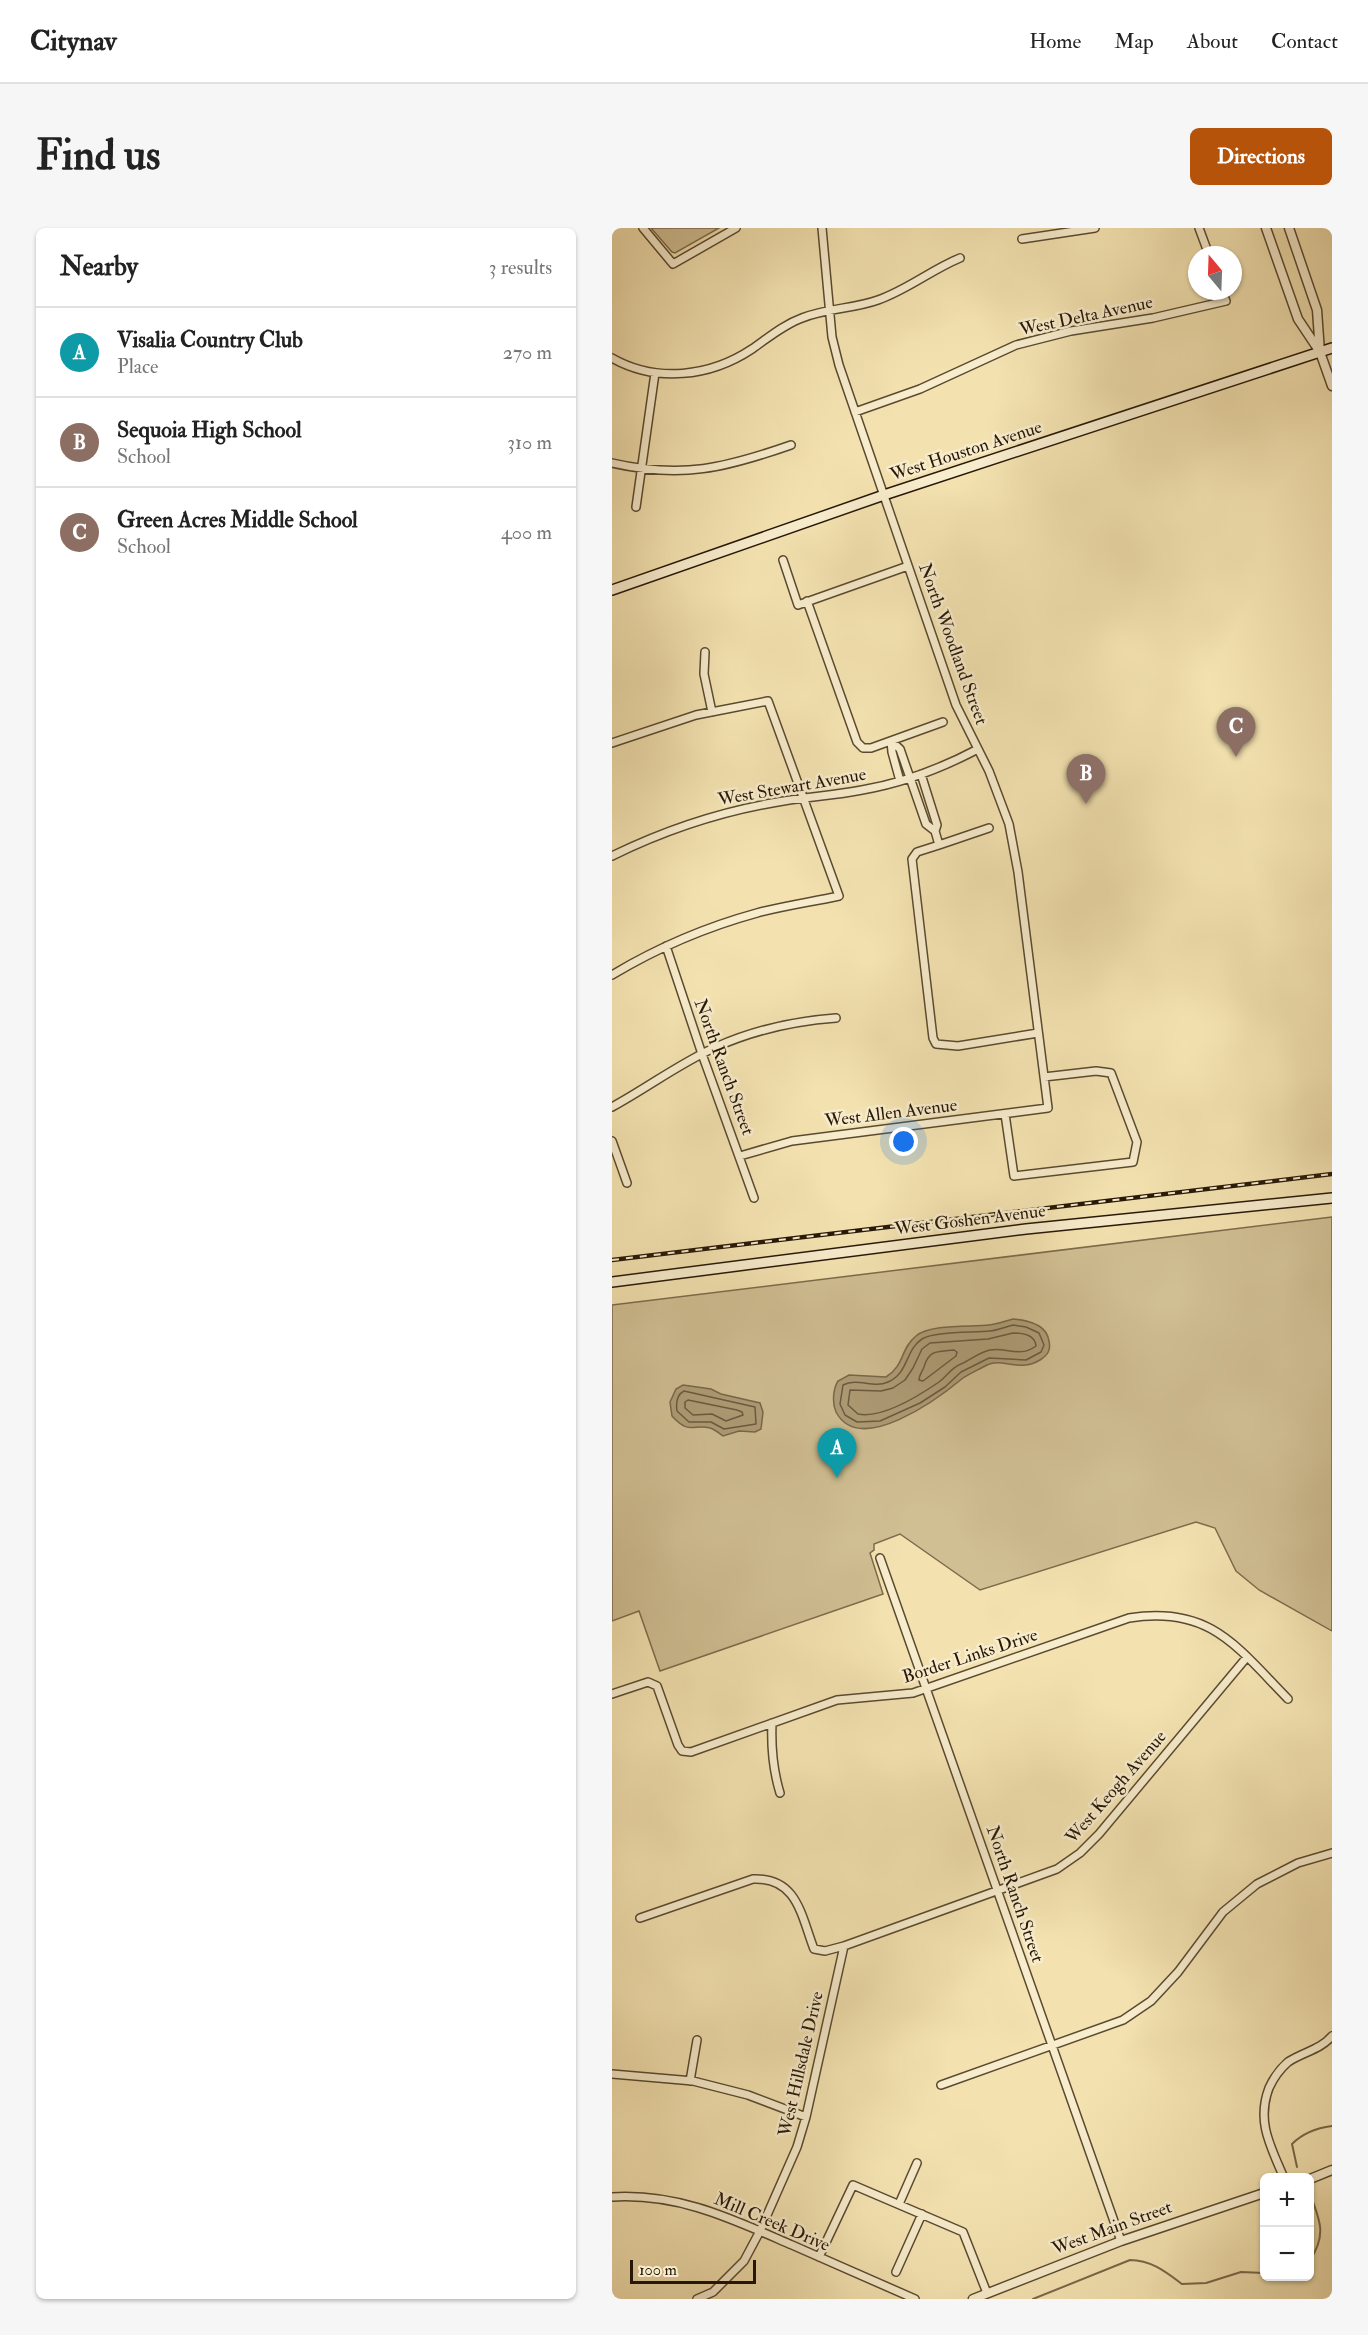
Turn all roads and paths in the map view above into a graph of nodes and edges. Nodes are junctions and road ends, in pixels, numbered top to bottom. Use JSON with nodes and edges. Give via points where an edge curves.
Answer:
{"nodes":[{"id":1,"x":643,"y":228,"type":"edge"},
{"id":2,"x":736,"y":228,"type":"edge"},
{"id":3,"x":822,"y":228,"type":"edge"},
{"id":4,"x":1095,"y":228,"type":"edge"},
{"id":5,"x":1198,"y":228,"type":"edge"},
{"id":6,"x":1266,"y":228,"type":"edge"},
{"id":7,"x":1289,"y":228,"type":"edge"},
{"id":8,"x":1022,"y":238,"type":"dead end"},
{"id":9,"x":1205,"y":246,"type":"edge"},
{"id":10,"x":960,"y":258,"type":"dead end"},
{"id":11,"x":1226,"y":300,"type":"edge"},
{"id":12,"x":829,"y":310,"type":"junction"},
{"id":13,"x":1332,"y":348,"type":"edge"},
{"id":14,"x":1320,"y":352,"type":"junction"},
{"id":15,"x":612,"y":358,"type":"edge"},
{"id":16,"x":655,"y":373,"type":"junction"},
{"id":17,"x":1332,"y":386,"type":"edge"},
{"id":18,"x":855,"y":412,"type":"junction"},
{"id":19,"x":791,"y":445,"type":"dead end"},
{"id":20,"x":612,"y":462,"type":"edge"},
{"id":21,"x":642,"y":469,"type":"junction"},
{"id":22,"x":884,"y":495,"type":"junction"},
{"id":23,"x":636,"y":507,"type":"dead end"},
{"id":24,"x":783,"y":560,"type":"dead end"},
{"id":25,"x":908,"y":566,"type":"junction"},
{"id":26,"x":612,"y":590,"type":"edge"},
{"id":27,"x":807,"y":601,"type":"junction"},
{"id":28,"x":705,"y":652,"type":"dead end"},
{"id":29,"x":712,"y":712,"type":"junction"},
{"id":30,"x":943,"y":722,"type":"dead end"},
{"id":31,"x":891,"y":741,"type":"junction"},
{"id":32,"x":612,"y":743,"type":"edge"},
{"id":33,"x":978,"y":749,"type":"junction"},
{"id":34,"x":902,"y":756,"type":"junction"},
{"id":35,"x":894,"y":759,"type":"junction"},
{"id":36,"x":921,"y":774,"type":"junction"},
{"id":37,"x":910,"y":778,"type":"junction"},
{"id":38,"x":900,"y":781,"type":"junction"},
{"id":39,"x":804,"y":798,"type":"junction"},
{"id":40,"x":989,"y":828,"type":"dead end"},
{"id":41,"x":935,"y":831,"type":"junction"},
{"id":42,"x":939,"y":844,"type":"junction"},
{"id":43,"x":612,"y":856,"type":"edge"},
{"id":44,"x":666,"y":945,"type":"junction"},
{"id":45,"x":612,"y":975,"type":"edge"},
{"id":46,"x":836,"y":1018,"type":"dead end"},
{"id":47,"x":1038,"y":1034,"type":"junction"},
{"id":48,"x":702,"y":1054,"type":"junction"},
{"id":49,"x":1044,"y":1077,"type":"junction"},
{"id":50,"x":612,"y":1107,"type":"edge"},
{"id":51,"x":1048,"y":1108,"type":"joint"},
{"id":52,"x":1005,"y":1114,"type":"junction"},
{"id":53,"x":612,"y":1141,"type":"edge"},
{"id":54,"x":740,"y":1156,"type":"junction"},
{"id":55,"x":627,"y":1183,"type":"dead end"},
{"id":56,"x":754,"y":1198,"type":"dead end"},
{"id":57,"x":1332,"y":1198,"type":"edge"},
{"id":58,"x":612,"y":1282,"type":"edge"},
{"id":59,"x":880,"y":1558,"type":"dead end"},
{"id":60,"x":1247,"y":1657,"type":"junction"},
{"id":61,"x":927,"y":1689,"type":"junction"},
{"id":62,"x":612,"y":1694,"type":"edge"},
{"id":63,"x":1288,"y":1699,"type":"dead end"},
{"id":64,"x":772,"y":1723,"type":"junction"},
{"id":65,"x":780,"y":1793,"type":"dead end"},
{"id":66,"x":1332,"y":1853,"type":"edge"},
{"id":67,"x":998,"y":1891,"type":"junction"},
{"id":68,"x":640,"y":1918,"type":"dead end"},
{"id":69,"x":844,"y":1946,"type":"junction"},
{"id":70,"x":1332,"y":2036,"type":"edge"},
{"id":71,"x":697,"y":2040,"type":"dead end"},
{"id":72,"x":1052,"y":2046,"type":"junction"},
{"id":73,"x":612,"y":2074,"type":"edge"},
{"id":74,"x":690,"y":2081,"type":"junction"},
{"id":75,"x":941,"y":2085,"type":"dead end"},
{"id":76,"x":806,"y":2117,"type":"junction"},
{"id":77,"x":917,"y":2163,"type":"dead end"},
{"id":78,"x":1332,"y":2170,"type":"edge"},
{"id":79,"x":1282,"y":2173,"type":"edge"},
{"id":80,"x":1314,"y":2177,"type":"edge"},
{"id":81,"x":1260,"y":2194,"type":"edge"},
{"id":82,"x":612,"y":2197,"type":"edge"},
{"id":83,"x":899,"y":2204,"type":"junction"},
{"id":84,"x":922,"y":2214,"type":"junction"},
{"id":85,"x":760,"y":2231,"type":"junction"},
{"id":86,"x":1121,"y":2241,"type":"junction"},
{"id":87,"x":819,"y":2257,"type":"junction"},
{"id":88,"x":896,"y":2272,"type":"dead end"},
{"id":89,"x":987,"y":2293,"type":"junction"},
{"id":90,"x":697,"y":2299,"type":"edge"},
{"id":91,"x":915,"y":2299,"type":"edge"},
{"id":92,"x":973,"y":2299,"type":"edge"}],
"edges":[{"from":1,"to":2,"type":"street","via":[[673,264]]},
{"from":3,"to":12,"type":"street","name":"North Woodland Street"},
{"from":4,"to":8,"type":"street"},
{"from":5,"to":9,"type":"street"},
{"from":6,"to":14,"type":"street","via":[[1298,319]]},
{"from":7,"to":14,"type":"street","via":[[1317,310]]},
{"from":10,"to":12,"type":"street","via":[[879,300]]},
{"from":11,"to":18,"type":"street","name":"West Delta Avenue","via":[[1025,342],[920,389]]},
{"from":12,"to":16,"type":"street","via":[[788,324],[721,366],[691,373]]},
{"from":12,"to":18,"type":"street","name":"North Woodland Street","via":[[832,337]]},
{"from":13,"to":14,"type":"main road","name":"West Houston Avenue"},
{"from":14,"to":17,"type":"street"},
{"from":14,"to":22,"type":"main road","name":"West Houston Avenue"},
{"from":15,"to":16,"type":"street"},
{"from":16,"to":21,"type":"street"},
{"from":18,"to":22,"type":"street","name":"North Woodland Street"},
{"from":19,"to":21,"type":"street","via":[[700,470]]},
{"from":20,"to":21,"type":"street"},
{"from":21,"to":23,"type":"street"},
{"from":22,"to":25,"type":"street","name":"North Woodland Street"},
{"from":22,"to":26,"type":"main road","name":"West Houston Avenue"},
{"from":24,"to":27,"type":"street","via":[[798,605]]},
{"from":25,"to":27,"type":"street"},
{"from":25,"to":33,"type":"street","name":"North Woodland Street","via":[[956,705]]},
{"from":27,"to":31,"type":"street","via":[[857,742],[863,748],[871,748]]},
{"from":28,"to":29,"type":"street","via":[[704,674]]},
{"from":29,"to":32,"type":"street"},
{"from":29,"to":39,"type":"street","via":[[768,701]]},
{"from":30,"to":31,"type":"street"},
{"from":31,"to":34,"type":"street"},
{"from":31,"to":35,"type":"street"},
{"from":33,"to":36,"type":"street","name":"West Stewart Avenue"},
{"from":33,"to":47,"type":"street","name":"North Woodland Street","via":[[1001,800],[1014,848]]},
{"from":34,"to":35,"type":"street"},
{"from":34,"to":37,"type":"street"},
{"from":35,"to":38,"type":"street"},
{"from":36,"to":37,"type":"street","name":"West Stewart Avenue"},
{"from":36,"to":41,"type":"street","via":[[937,825]]},
{"from":37,"to":38,"type":"street","name":"West Stewart Avenue"},
{"from":37,"to":41,"type":"street","via":[[927,824]]},
{"from":38,"to":39,"type":"street","name":"West Stewart Avenue"},
{"from":39,"to":43,"type":"street","name":"West Stewart Avenue","via":[[714,816]]},
{"from":39,"to":44,"type":"street","via":[[838,896],[757,913]]},
{"from":40,"to":42,"type":"street"},
{"from":41,"to":42,"type":"street"},
{"from":42,"to":47,"type":"street","via":[[917,852],[912,859],[936,1044],[958,1046]]},
{"from":44,"to":45,"type":"street"},
{"from":44,"to":48,"type":"street","name":"North Ranch Street"},
{"from":46,"to":48,"type":"street","via":[[776,1026],[741,1036]]},
{"from":47,"to":49,"type":"street","name":"North Woodland Street"},
{"from":48,"to":50,"type":"street"},
{"from":48,"to":54,"type":"street","name":"North Ranch Street"},
{"from":49,"to":51,"type":"street","name":"North Woodland Street"},
{"from":49,"to":52,"type":"street","via":[[1111,1073],[1137,1142],[1133,1162],[1014,1176]]},
{"from":51,"to":52,"type":"street","name":"West Allen Avenue"},
{"from":52,"to":54,"type":"street","name":"West Allen Avenue","via":[[792,1141]]},
{"from":53,"to":55,"type":"street"},
{"from":54,"to":56,"type":"street","name":"North Ranch Street"},
{"from":57,"to":58,"type":"main road","name":"West Goshen Avenue","via":[[1026,1228]]},
{"from":59,"to":61,"type":"street","name":"North Ranch Street"},
{"from":60,"to":61,"type":"street","name":"Border Links Drive","via":[[1215,1629],[1174,1615],[1150,1614]]},
{"from":60,"to":63,"type":"street","name":"Border Links Drive"},
{"from":60,"to":67,"type":"street","name":"West Keogh Avenue","via":[[1080,1853],[1057,1869]]},
{"from":61,"to":64,"type":"street","name":"Border Links Drive","via":[[837,1700]]},
{"from":61,"to":67,"type":"street","name":"North Ranch Street"},
{"from":62,"to":64,"type":"street","name":"Border Links Drive","via":[[648,1682],[657,1686],[682,1751],[691,1752]]},
{"from":64,"to":65,"type":"street","via":[[772,1756]]},
{"from":66,"to":72,"type":"street","via":[[1298,1863],[1257,1884],[1223,1912],[1151,2001],[1123,2020]]},
{"from":67,"to":69,"type":"street","name":"West Keogh Avenue"},
{"from":67,"to":72,"type":"street","name":"North Ranch Street"},
{"from":68,"to":69,"type":"street","name":"West Keogh Avenue","via":[[766,1878],[791,1892],[814,1949],[825,1951]]},
{"from":69,"to":76,"type":"street","name":"West Hillsdale Drive"},
{"from":70,"to":79,"type":"street","via":[[1324,2045],[1288,2063],[1273,2078],[1266,2097],[1266,2132]]},
{"from":71,"to":74,"type":"street"},
{"from":72,"to":75,"type":"street"},
{"from":72,"to":86,"type":"street","name":"North Ranch Street"},
{"from":73,"to":74,"type":"street"},
{"from":74,"to":76,"type":"street","via":[[748,2095]]},
{"from":76,"to":85,"type":"street","name":"West Hillsdale Drive"},
{"from":77,"to":83,"type":"street"},
{"from":78,"to":80,"type":"street"},
{"from":81,"to":86,"type":"street","name":"West Main Street"},
{"from":82,"to":85,"type":"street","name":"Mill Creek Drive","via":[[681,2201]]},
{"from":83,"to":84,"type":"street"},
{"from":83,"to":87,"type":"street","via":[[853,2185]]},
{"from":84,"to":88,"type":"street"},
{"from":84,"to":89,"type":"street","via":[[963,2232]]},
{"from":85,"to":87,"type":"street","name":"Mill Creek Drive"},
{"from":85,"to":90,"type":"street","name":"West Hillsdale Drive","via":[[744,2261],[713,2292]]},
{"from":86,"to":89,"type":"street","name":"West Main Street"},
{"from":87,"to":91,"type":"street","name":"Mill Creek Drive"},
{"from":89,"to":92,"type":"street","name":"West Main Street"}]}
